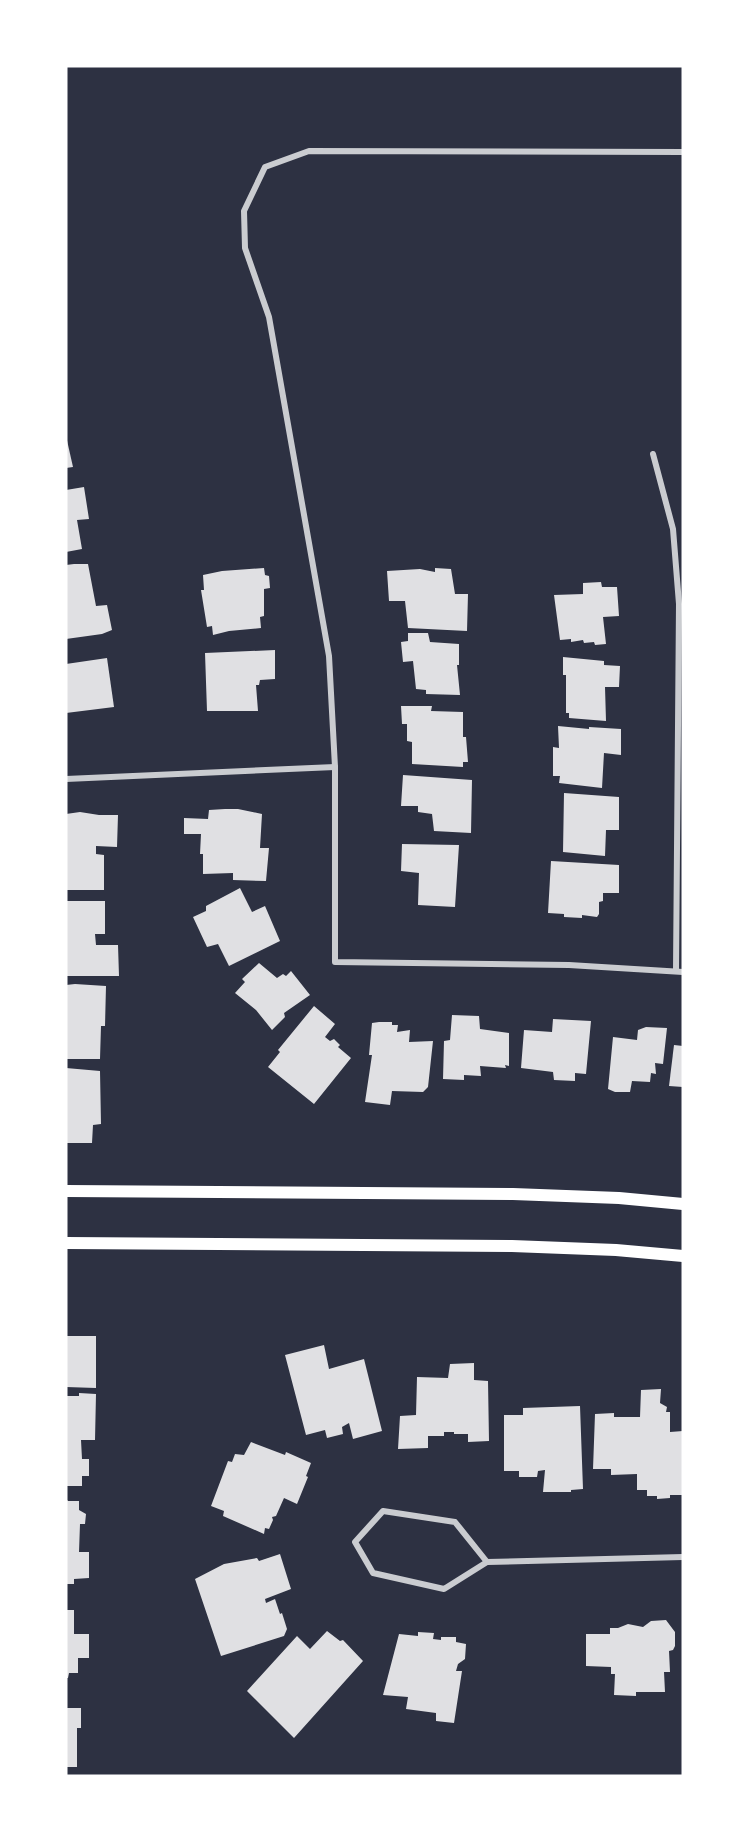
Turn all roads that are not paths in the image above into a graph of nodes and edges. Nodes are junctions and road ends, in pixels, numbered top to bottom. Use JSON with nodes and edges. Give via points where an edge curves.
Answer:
{"nodes":[{"id":1,"x":683,"y":152,"type":"edge"},
{"id":2,"x":653,"y":454,"type":"dead end"},
{"id":3,"x":335,"y":767,"type":"junction"},
{"id":4,"x":66,"y":779,"type":"edge"},
{"id":5,"x":680,"y":972,"type":"edge"},
{"id":6,"x":66,"y":1191,"type":"edge"},
{"id":7,"x":683,"y":1204,"type":"edge"},
{"id":8,"x":66,"y":1243,"type":"edge"},
{"id":9,"x":683,"y":1256,"type":"edge"},
{"id":10,"x":683,"y":1557,"type":"edge"},
{"id":11,"x":487,"y":1562,"type":"junction"}],
"edges":[{"from":1,"to":3,"type":"street","via":[[309,151],[265,167],[244,211],[245,248],[269,317],[327,645]]},
{"from":2,"to":5,"type":"street","via":[[673,529],[679,604]]},
{"from":3,"to":4,"type":"street"},
{"from":3,"to":5,"type":"street","via":[[335,962],[569,964]]},
{"from":6,"to":7,"type":"main road","via":[[513,1194]]},
{"from":8,"to":9,"type":"main road","via":[[512,1246]]},
{"from":10,"to":11,"type":"street"},
{"from":11,"to":11,"type":"street","via":[[455,1522],[383,1511],[355,1542],[373,1573],[444,1589]]}]}
